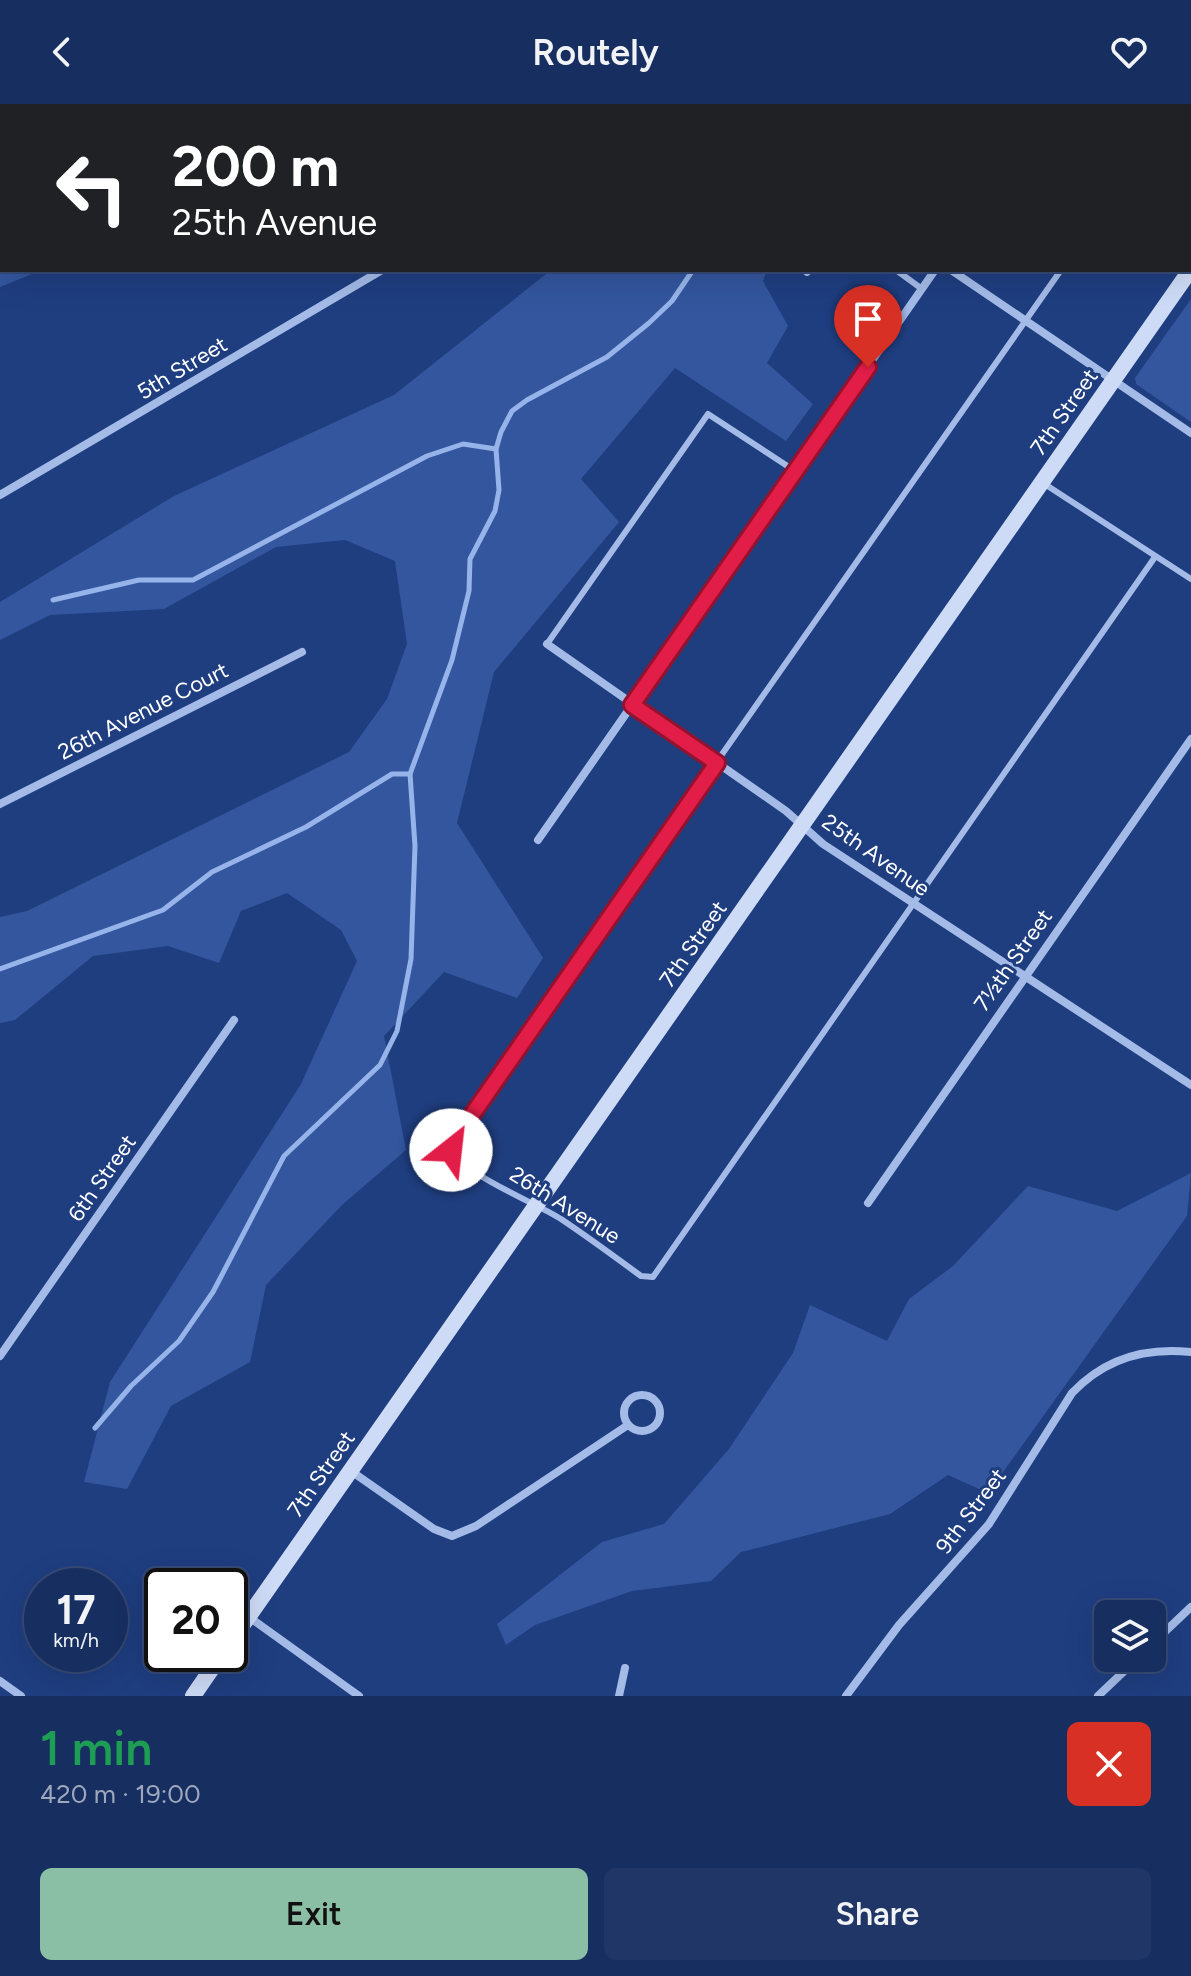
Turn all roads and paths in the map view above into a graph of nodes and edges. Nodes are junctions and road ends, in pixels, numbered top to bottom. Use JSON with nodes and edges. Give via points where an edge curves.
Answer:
{"nodes":[{"id":1,"x":379,"y":272,"type":"edge"},
{"id":2,"x":899,"y":272,"type":"edge"},
{"id":3,"x":934,"y":272,"type":"edge"},
{"id":4,"x":954,"y":272,"type":"edge"},
{"id":5,"x":1060,"y":272,"type":"edge"},
{"id":6,"x":1189,"y":272,"type":"edge"},
{"id":7,"x":922,"y":289,"type":"junction"},
{"id":8,"x":1025,"y":321,"type":"junction"},
{"id":9,"x":1112,"y":382,"type":"junction"},
{"id":10,"x":1191,"y":433,"type":"edge"},
{"id":11,"x":795,"y":471,"type":"junction"},
{"id":12,"x":1041,"y":482,"type":"junction"},
{"id":13,"x":0,"y":495,"type":"edge"},
{"id":14,"x":1155,"y":557,"type":"junction"},
{"id":15,"x":1191,"y":579,"type":"edge"},
{"id":16,"x":547,"y":644,"type":"joint"},
{"id":17,"x":302,"y":652,"type":"dead end"},
{"id":18,"x":632,"y":705,"type":"junction"},
{"id":19,"x":1191,"y":739,"type":"edge"},
{"id":20,"x":717,"y":763,"type":"junction"},
{"id":21,"x":0,"y":804,"type":"edge"},
{"id":22,"x":803,"y":825,"type":"junction"},
{"id":23,"x":538,"y":840,"type":"dead end"},
{"id":24,"x":913,"y":905,"type":"junction"},
{"id":25,"x":1023,"y":976,"type":"junction"},
{"id":26,"x":234,"y":1020,"type":"dead end"},
{"id":27,"x":1191,"y":1085,"type":"edge"},
{"id":28,"x":868,"y":1203,"type":"dead end"},
{"id":29,"x":538,"y":1207,"type":"junction"},
{"id":30,"x":1191,"y":1352,"type":"edge"},
{"id":31,"x":0,"y":1356,"type":"edge"},
{"id":32,"x":628,"y":1425,"type":"junction"},
{"id":33,"x":351,"y":1471,"type":"junction"},
{"id":34,"x":1191,"y":1607,"type":"edge"},
{"id":35,"x":249,"y":1617,"type":"joint"},
{"id":36,"x":1166,"y":1631,"type":"edge"},
{"id":37,"x":625,"y":1668,"type":"dead end"},
{"id":38,"x":210,"y":1672,"type":"edge"},
{"id":39,"x":1123,"y":1672,"type":"edge"},
{"id":40,"x":0,"y":1681,"type":"edge"},
{"id":41,"x":21,"y":1696,"type":"edge"},
{"id":42,"x":193,"y":1696,"type":"edge"},
{"id":43,"x":359,"y":1696,"type":"edge"},
{"id":44,"x":619,"y":1696,"type":"edge"},
{"id":45,"x":846,"y":1696,"type":"edge"},
{"id":46,"x":1098,"y":1696,"type":"edge"}],
"edges":[{"from":1,"to":13,"type":"street","name":"5th Street"},
{"from":2,"to":7,"type":"lane"},
{"from":3,"to":7,"type":"street"},
{"from":4,"to":8,"type":"street"},
{"from":5,"to":8,"type":"lane"},
{"from":6,"to":9,"type":"main road","name":"7th Street"},
{"from":7,"to":11,"type":"street"},
{"from":8,"to":9,"type":"street"},
{"from":8,"to":20,"type":"lane"},
{"from":9,"to":10,"type":"street"},
{"from":9,"to":12,"type":"main road","name":"7th Street"},
{"from":11,"to":16,"type":"lane","via":[[708,414]]},
{"from":11,"to":18,"type":"street"},
{"from":12,"to":14,"type":"lane"},
{"from":12,"to":22,"type":"main road","name":"7th Street"},
{"from":14,"to":15,"type":"lane"},
{"from":14,"to":24,"type":"lane"},
{"from":16,"to":18,"type":"street","name":"25th Avenue"},
{"from":17,"to":21,"type":"street","name":"26th Avenue Court"},
{"from":18,"to":20,"type":"street","name":"25th Avenue"},
{"from":18,"to":23,"type":"street"},
{"from":19,"to":25,"type":"street","name":"7½th Street"},
{"from":20,"to":22,"type":"street","name":"25th Avenue"},
{"from":20,"to":29,"type":"lane","name":"26th Avenue","via":[[451,1150]]},
{"from":22,"to":24,"type":"street","name":"25th Avenue"},
{"from":22,"to":29,"type":"main road","name":"7th Street"},
{"from":24,"to":25,"type":"street","name":"25th Avenue"},
{"from":24,"to":29,"type":"lane","name":"26th Avenue","via":[[653,1277],[641,1276]]},
{"from":25,"to":27,"type":"street","name":"25th Avenue"},
{"from":25,"to":28,"type":"street","name":"7½th Street"},
{"from":26,"to":31,"type":"street","name":"6th Street"},
{"from":29,"to":33,"type":"main road","name":"7th Street"},
{"from":30,"to":45,"type":"street","name":"9th Street","via":[[1159,1350],[1129,1357],[1087,1377],[989,1524],[899,1625]]},
{"from":32,"to":32,"type":"street","via":[[635,1430],[652,1428],[660,1416],[657,1402],[644,1395],[631,1397],[623,1410]]},
{"from":32,"to":33,"type":"street","via":[[476,1526],[452,1536]]},
{"from":33,"to":35,"type":"main road","name":"7th Street"},
{"from":34,"to":36,"type":"street"},
{"from":35,"to":43,"type":"street"},
{"from":37,"to":44,"type":"street"},
{"from":38,"to":42,"type":"main road"},
{"from":39,"to":46,"type":"street"},
{"from":40,"to":41,"type":"street"}]}
